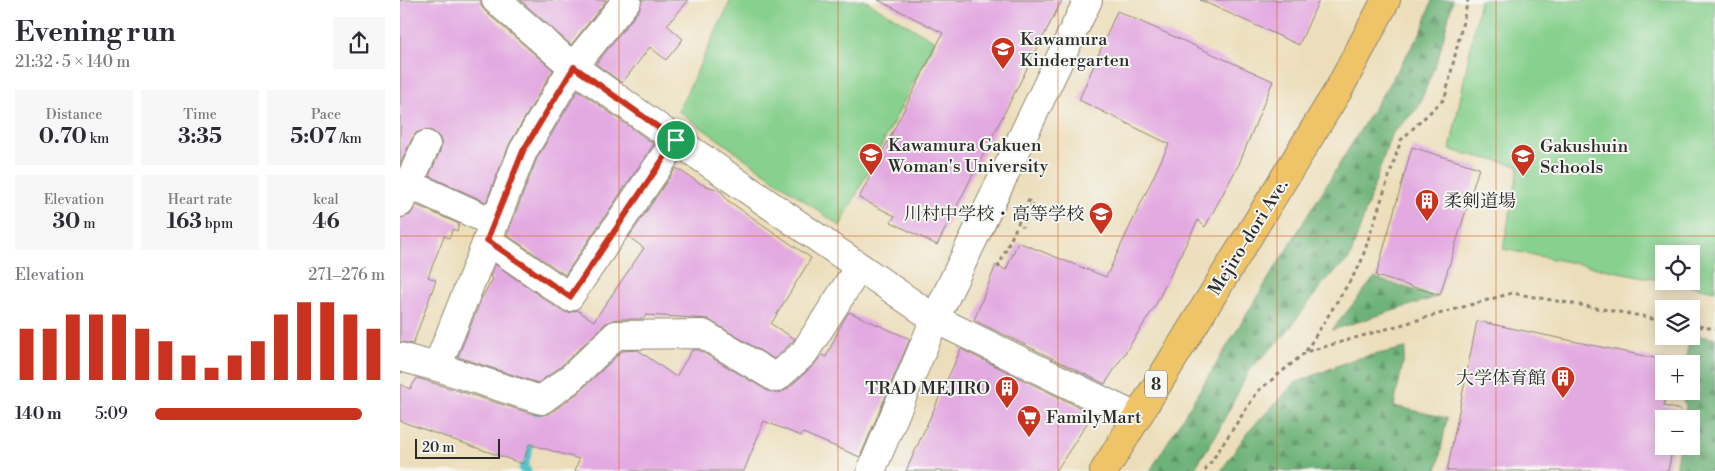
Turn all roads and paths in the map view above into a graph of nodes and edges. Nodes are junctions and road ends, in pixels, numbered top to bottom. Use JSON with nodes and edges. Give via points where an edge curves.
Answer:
{"nodes":[{"id":1,"x":496,"y":0,"type":"edge"},
{"id":2,"x":627,"y":0,"type":"edge"},
{"id":3,"x":1088,"y":0,"type":"edge"},
{"id":4,"x":1386,"y":0,"type":"edge"},
{"id":5,"x":1468,"y":0,"type":"edge"},
{"id":6,"x":574,"y":67,"type":"junction"},
{"id":7,"x":676,"y":140,"type":"junction"},
{"id":8,"x":426,"y":145,"type":"dead end"},
{"id":9,"x":404,"y":193,"type":"edge"},
{"id":10,"x":1022,"y":226,"type":"dead end"},
{"id":11,"x":491,"y":231,"type":"junction"},
{"id":12,"x":859,"y":267,"type":"junction"},
{"id":13,"x":998,"y":268,"type":"dead end"},
{"id":14,"x":1655,"y":318,"type":"edge"},
{"id":15,"x":935,"y":319,"type":"junction"},
{"id":16,"x":1700,"y":326,"type":"edge"},
{"id":17,"x":1715,"y":329,"type":"edge"},
{"id":18,"x":1306,"y":352,"type":"junction"},
{"id":19,"x":400,"y":357,"type":"edge"},
{"id":20,"x":437,"y":367,"type":"junction"},
{"id":21,"x":1136,"y":417,"type":"junction"},
{"id":22,"x":871,"y":471,"type":"edge"},
{"id":23,"x":1104,"y":471,"type":"edge"},
{"id":24,"x":1205,"y":471,"type":"edge"}],
"edges":[{"from":1,"to":6,"type":"street"},
{"from":2,"to":6,"type":"street"},
{"from":3,"to":15,"type":"street"},
{"from":4,"to":21,"type":"main road","name":"Mejiro-dori Ave.","number":"8","via":[[1339,89]]},
{"from":5,"to":18,"type":"path","via":[[1445,98],[1400,140],[1360,265]]},
{"from":6,"to":7,"type":"street"},
{"from":6,"to":11,"type":"street","via":[[523,151]]},
{"from":7,"to":11,"type":"street","via":[[570,297]]},
{"from":7,"to":12,"type":"street"},
{"from":8,"to":9,"type":"street"},
{"from":9,"to":11,"type":"street"},
{"from":10,"to":13,"type":"path","via":[[1033,203],[1028,200]]},
{"from":11,"to":20,"type":"street"},
{"from":12,"to":15,"type":"street"},
{"from":12,"to":20,"type":"street","via":[[804,353],[776,378],[703,334],[616,335],[570,380],[541,400]]},
{"from":14,"to":18,"type":"path","via":[[1512,293]]},
{"from":15,"to":21,"type":"street"},
{"from":15,"to":22,"type":"street"},
{"from":16,"to":17,"type":"path"},
{"from":18,"to":24,"type":"path","via":[[1258,391]]},
{"from":19,"to":20,"type":"street"},
{"from":21,"to":23,"type":"main road","name":"Mejiro-dori Ave.","number":"8"}]}
